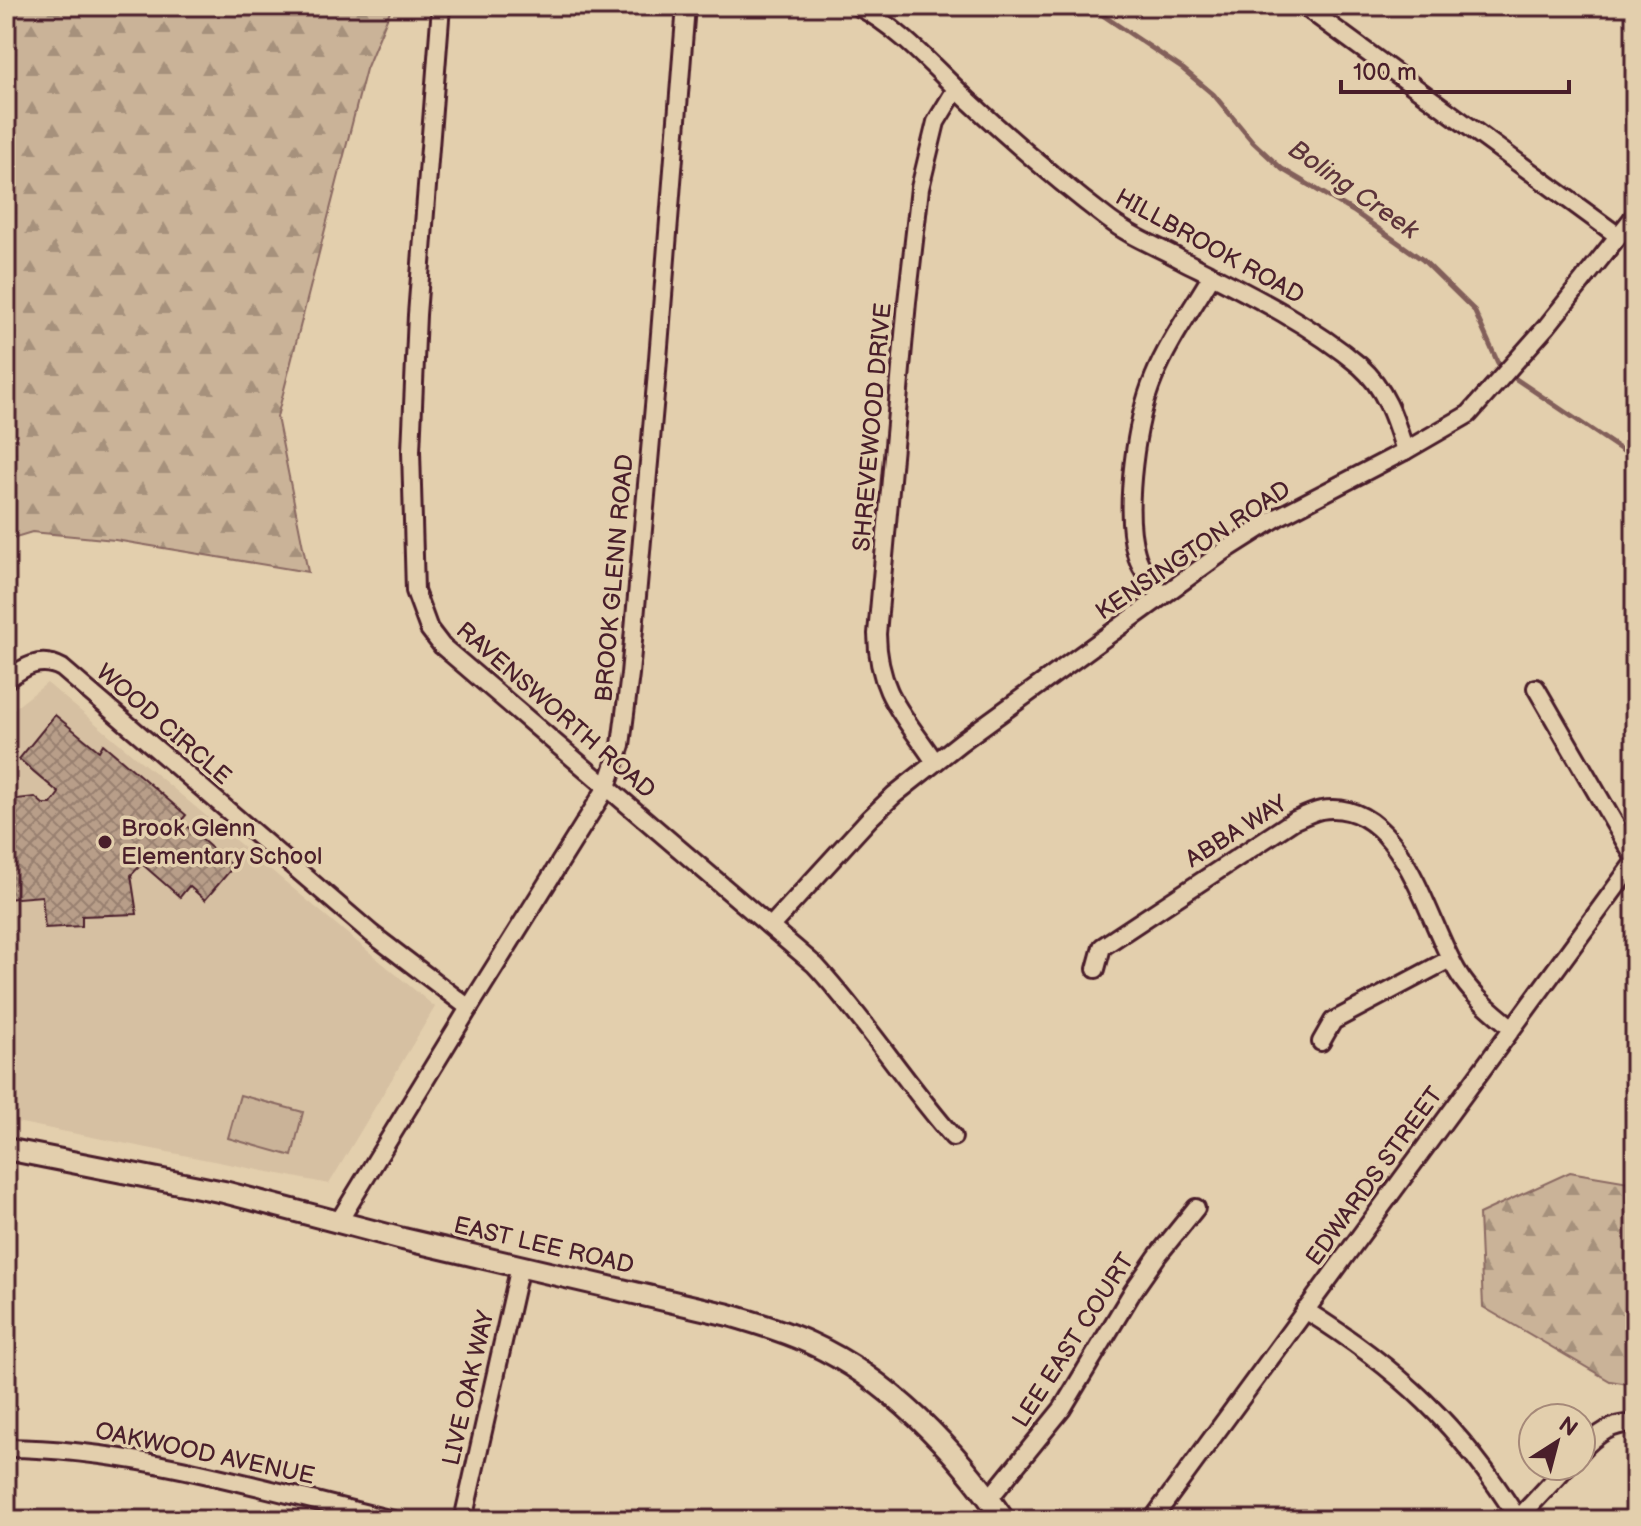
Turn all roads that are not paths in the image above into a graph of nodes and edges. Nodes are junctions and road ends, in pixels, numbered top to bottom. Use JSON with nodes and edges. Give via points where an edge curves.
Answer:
{"nodes":[{"id":1,"x":441,"y":6,"type":"edge"},
{"id":2,"x":686,"y":6,"type":"edge"},
{"id":3,"x":857,"y":6,"type":"edge"},
{"id":4,"x":1304,"y":6,"type":"edge"},
{"id":5,"x":956,"y":89,"type":"junction"},
{"id":6,"x":1635,"y":215,"type":"edge"},
{"id":7,"x":1617,"y":235,"type":"junction"},
{"id":8,"x":1212,"y":275,"type":"junction"},
{"id":9,"x":1405,"y":451,"type":"junction"},
{"id":10,"x":1162,"y":595,"type":"junction"},
{"id":11,"x":6,"y":680,"type":"edge"},
{"id":12,"x":1536,"y":688,"type":"dead end"},
{"id":13,"x":935,"y":762,"type":"junction"},
{"id":14,"x":607,"y":787,"type":"junction"},
{"id":15,"x":1635,"y":860,"type":"edge"},
{"id":16,"x":771,"y":926,"type":"junction"},
{"id":17,"x":1450,"y":959,"type":"junction"},
{"id":18,"x":1096,"y":969,"type":"dead end"},
{"id":19,"x":469,"y":1008,"type":"junction"},
{"id":20,"x":1512,"y":1028,"type":"junction"},
{"id":21,"x":1321,"y":1042,"type":"dead end"},
{"id":22,"x":953,"y":1137,"type":"dead end"},
{"id":23,"x":6,"y":1149,"type":"edge"},
{"id":24,"x":1196,"y":1208,"type":"dead end"},
{"id":25,"x":339,"y":1221,"type":"junction"},
{"id":26,"x":520,"y":1266,"type":"junction"},
{"id":27,"x":1305,"y":1310,"type":"junction"},
{"id":28,"x":1635,"y":1424,"type":"edge"},
{"id":29,"x":1597,"y":1438,"type":"edge"},
{"id":30,"x":6,"y":1448,"type":"edge"},
{"id":31,"x":1552,"y":1482,"type":"edge"},
{"id":32,"x":989,"y":1499,"type":"junction"},
{"id":33,"x":1518,"y":1519,"type":"edge"},
{"id":34,"x":393,"y":1520,"type":"edge"},
{"id":35,"x":463,"y":1520,"type":"edge"},
{"id":36,"x":1004,"y":1520,"type":"edge"},
{"id":37,"x":1152,"y":1520,"type":"edge"}],
"edges":[{"from":1,"to":14,"type":"street","name":"RAVENSWORTH ROAD","via":[[412,400],[415,591],[429,629],[442,646]]},
{"from":2,"to":14,"type":"street","name":"BROOK GLENN ROAD","via":[[630,674],[621,745]]},
{"from":3,"to":5,"type":"street","name":"HILLBROOK ROAD","via":[[892,30]]},
{"from":4,"to":7,"type":"street"},
{"from":5,"to":8,"type":"street","name":"HILLBROOK ROAD","via":[[1108,219]]},
{"from":5,"to":13,"type":"street","name":"SHREVEWOOD DRIVE","via":[[936,122],[920,188],[877,634],[882,680]]},
{"from":6,"to":7,"type":"street","name":"KENSINGTON ROAD"},
{"from":7,"to":9,"type":"street","name":"KENSINGTON ROAD","via":[[1480,404]]},
{"from":8,"to":9,"type":"street","name":"HILLBROOK ROAD","via":[[1316,334],[1362,368],[1388,402]]},
{"from":8,"to":10,"type":"street","via":[[1155,373],[1141,419],[1132,532],[1136,556]]},
{"from":9,"to":10,"type":"street","name":"KENSINGTON ROAD","via":[[1278,517]]},
{"from":10,"to":13,"type":"street","name":"KENSINGTON ROAD"},
{"from":11,"to":19,"type":"street","name":"WOOD CIRCLE","via":[[31,664],[62,668],[372,934]]},
{"from":12,"to":15,"type":"street"},
{"from":13,"to":16,"type":"street","name":"KENSINGTON ROAD","via":[[869,819]]},
{"from":14,"to":16,"type":"street","name":"RAVENSWORTH ROAD"},
{"from":14,"to":19,"type":"street","name":"BROOK GLENN ROAD"},
{"from":15,"to":20,"type":"street","name":"EDWARDS STREET"},
{"from":16,"to":22,"type":"street","name":"RAVENSWORTH ROAD","via":[[837,989]]},
{"from":17,"to":18,"type":"street","name":"ABBA WAY","via":[[1386,832],[1343,810],[1320,810],[1293,821],[1102,947]]},
{"from":17,"to":20,"type":"street","name":"ABBA WAY","via":[[1473,995]]},
{"from":17,"to":21,"type":"street","via":[[1333,1021]]},
{"from":19,"to":25,"type":"street","name":"BROOK GLENN ROAD"},
{"from":20,"to":27,"type":"street","name":"EDWARDS STREET"},
{"from":23,"to":25,"type":"street","name":"EAST LEE ROAD","via":[[224,1192]]},
{"from":24,"to":32,"type":"street","name":"LEE EAST COURT","via":[[1133,1291],[1062,1409]]},
{"from":25,"to":26,"type":"street","name":"EAST LEE ROAD"},
{"from":26,"to":32,"type":"street","name":"EAST LEE ROAD","via":[[729,1315],[812,1344],[906,1408]]},
{"from":26,"to":35,"type":"street","name":"LIVE OAK WAY"},
{"from":27,"to":33,"type":"street","via":[[1366,1351],[1438,1412],[1464,1440]]},
{"from":27,"to":37,"type":"street","name":"EDWARDS STREET"},
{"from":28,"to":29,"type":"street","via":[[1609,1428]]},
{"from":30,"to":34,"type":"street","name":"OAKWOOD AVENUE","via":[[87,1451],[151,1462]]},
{"from":31,"to":33,"type":"street"},
{"from":32,"to":36,"type":"street","name":"EAST LEE ROAD"}]}
